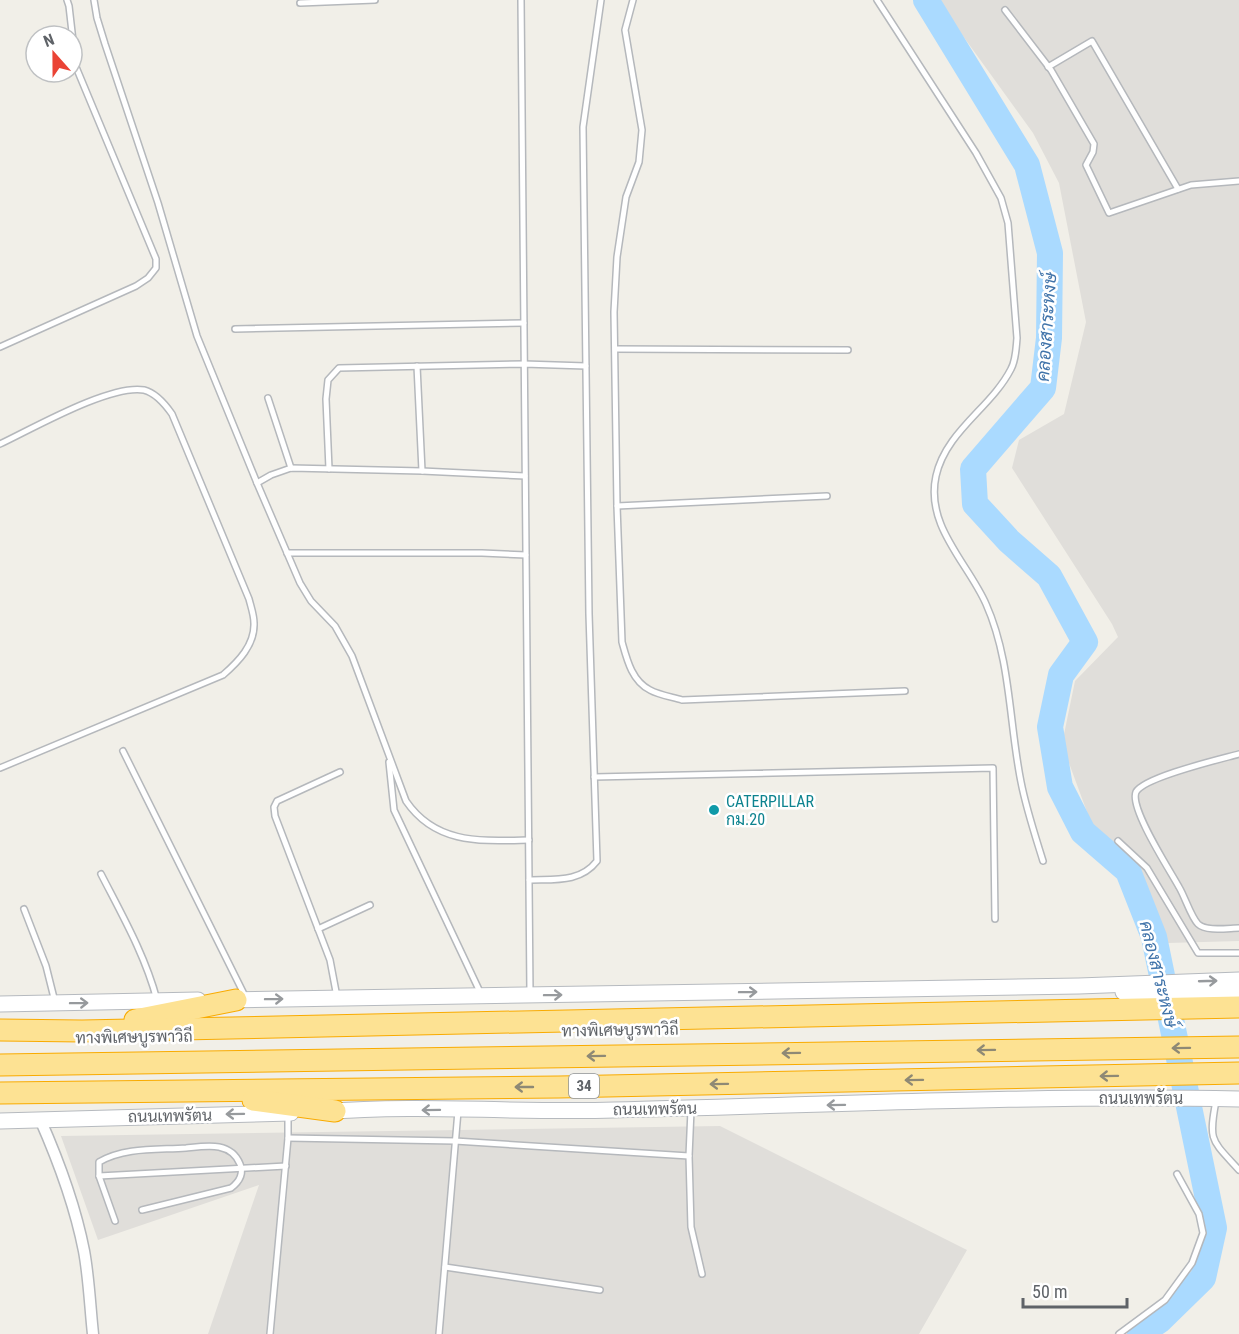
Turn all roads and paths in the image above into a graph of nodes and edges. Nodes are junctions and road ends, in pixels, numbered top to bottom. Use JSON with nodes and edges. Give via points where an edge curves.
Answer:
{"nodes":[{"id":1,"x":67,"y":0,"type":"edge"},
{"id":2,"x":94,"y":0,"type":"edge"},
{"id":3,"x":375,"y":0,"type":"edge"},
{"id":4,"x":520,"y":0,"type":"edge"},
{"id":5,"x":601,"y":0,"type":"edge"},
{"id":6,"x":633,"y":0,"type":"edge"},
{"id":7,"x":877,"y":0,"type":"edge"},
{"id":8,"x":300,"y":3,"type":"dead end"},
{"id":9,"x":1005,"y":9,"type":"dead end"},
{"id":10,"x":1048,"y":67,"type":"junction"},
{"id":11,"x":1239,"y":181,"type":"edge"},
{"id":12,"x":1178,"y":189,"type":"junction"},
{"id":13,"x":524,"y":323,"type":"junction"},
{"id":14,"x":236,"y":329,"type":"dead end"},
{"id":15,"x":0,"y":347,"type":"edge"},
{"id":16,"x":615,"y":349,"type":"junction"},
{"id":17,"x":848,"y":350,"type":"dead end"},
{"id":18,"x":524,"y":364,"type":"junction"},
{"id":19,"x":417,"y":366,"type":"junction"},
{"id":20,"x":586,"y":366,"type":"junction"},
{"id":21,"x":268,"y":398,"type":"dead end"},
{"id":22,"x":0,"y":444,"type":"edge"},
{"id":23,"x":291,"y":468,"type":"junction"},
{"id":24,"x":329,"y":469,"type":"junction"},
{"id":25,"x":422,"y":471,"type":"junction"},
{"id":26,"x":525,"y":476,"type":"junction"},
{"id":27,"x":257,"y":483,"type":"junction"},
{"id":28,"x":827,"y":496,"type":"dead end"},
{"id":29,"x":616,"y":506,"type":"junction"},
{"id":30,"x":287,"y":553,"type":"junction"},
{"id":31,"x":526,"y":555,"type":"junction"},
{"id":32,"x":905,"y":691,"type":"dead end"},
{"id":33,"x":123,"y":752,"type":"dead end"},
{"id":34,"x":388,"y":754,"type":"junction"},
{"id":35,"x":1239,"y":754,"type":"edge"},
{"id":36,"x":0,"y":768,"type":"edge"},
{"id":37,"x":340,"y":772,"type":"dead end"},
{"id":38,"x":594,"y":777,"type":"junction"},
{"id":39,"x":529,"y":840,"type":"junction"},
{"id":40,"x":1118,"y":841,"type":"dead end"},
{"id":41,"x":1043,"y":861,"type":"dead end"},
{"id":42,"x":101,"y":874,"type":"dead end"},
{"id":43,"x":529,"y":880,"type":"junction"},
{"id":44,"x":370,"y":905,"type":"dead end"},
{"id":45,"x":24,"y":909,"type":"dead end"},
{"id":46,"x":995,"y":919,"type":"dead end"},
{"id":47,"x":1239,"y":928,"type":"edge"},
{"id":48,"x":318,"y":929,"type":"junction"},
{"id":49,"x":1239,"y":953,"type":"edge"},
{"id":50,"x":1239,"y":980,"type":"edge"},
{"id":51,"x":1239,"y":994,"type":"edge"},
{"id":52,"x":530,"y":995,"type":"junction"},
{"id":53,"x":1152,"y":995,"type":"junction"},
{"id":54,"x":1179,"y":995,"type":"junction"},
{"id":55,"x":482,"y":996,"type":"junction"},
{"id":56,"x":338,"y":998,"type":"junction"},
{"id":57,"x":241,"y":1000,"type":"junction"},
{"id":58,"x":157,"y":1001,"type":"junction"},
{"id":59,"x":56,"y":1003,"type":"junction"},
{"id":60,"x":0,"y":1004,"type":"edge"},
{"id":61,"x":1239,"y":1007,"type":"edge"},
{"id":62,"x":1239,"y":1021,"type":"edge"},
{"id":63,"x":0,"y":1030,"type":"edge"},
{"id":64,"x":82,"y":1031,"type":"junction"},
{"id":65,"x":0,"y":1039,"type":"edge"},
{"id":66,"x":1239,"y":1047,"type":"edge"},
{"id":67,"x":0,"y":1065,"type":"edge"},
{"id":68,"x":1239,"y":1073,"type":"edge"},
{"id":69,"x":170,"y":1090,"type":"junction"},
{"id":70,"x":0,"y":1093,"type":"edge"},
{"id":71,"x":1239,"y":1098,"type":"edge"},
{"id":72,"x":1208,"y":1099,"type":"junction"},
{"id":73,"x":691,"y":1108,"type":"junction"},
{"id":74,"x":458,"y":1109,"type":"junction"},
{"id":75,"x":336,"y":1111,"type":"junction"},
{"id":76,"x":288,"y":1113,"type":"junction"},
{"id":77,"x":40,"y":1119,"type":"junction"},
{"id":78,"x":0,"y":1121,"type":"edge"},
{"id":79,"x":288,"y":1138,"type":"junction"},
{"id":80,"x":455,"y":1141,"type":"junction"},
{"id":81,"x":689,"y":1156,"type":"junction"},
{"id":82,"x":285,"y":1166,"type":"junction"},
{"id":83,"x":242,"y":1168,"type":"junction"},
{"id":84,"x":1239,"y":1170,"type":"edge"},
{"id":85,"x":1177,"y":1174,"type":"dead end"},
{"id":86,"x":99,"y":1176,"type":"junction"},
{"id":87,"x":142,"y":1210,"type":"dead end"},
{"id":88,"x":115,"y":1221,"type":"dead end"},
{"id":89,"x":445,"y":1267,"type":"junction"},
{"id":90,"x":702,"y":1274,"type":"dead end"},
{"id":91,"x":600,"y":1290,"type":"dead end"},
{"id":92,"x":92,"y":1334,"type":"edge"},
{"id":93,"x":270,"y":1334,"type":"edge"},
{"id":94,"x":439,"y":1334,"type":"edge"},
{"id":95,"x":1119,"y":1334,"type":"edge"}],
"edges":[{"from":1,"to":15,"type":"lane","via":[[76,67],[156,259],[156,268],[136,286]]},
{"from":2,"to":27,"type":"lane","via":[[197,336]]},
{"from":3,"to":8,"type":"lane"},
{"from":4,"to":13,"type":"lane"},
{"from":5,"to":20,"type":"lane","via":[[583,127]]},
{"from":6,"to":16,"type":"lane","via":[[625,30],[642,130],[639,162],[626,197],[617,257]]},
{"from":7,"to":41,"type":"lane","via":[[976,153],[1001,198],[1008,223],[1017,338],[1012,368],[945,451],[936,477],[934,500],[945,537],[985,602],[997,633],[1021,782]]},
{"from":9,"to":10,"type":"lane"},
{"from":10,"to":12,"type":"lane","via":[[1092,40]]},
{"from":10,"to":12,"type":"lane","via":[[1094,144],[1086,165],[1109,213]]},
{"from":11,"to":12,"type":"lane"},
{"from":13,"to":14,"type":"lane"},
{"from":13,"to":18,"type":"lane"},
{"from":16,"to":17,"type":"lane"},
{"from":16,"to":29,"type":"lane"},
{"from":18,"to":19,"type":"lane"},
{"from":18,"to":20,"type":"lane"},
{"from":18,"to":26,"type":"lane"},
{"from":19,"to":24,"type":"lane","via":[[339,368],[328,380]]},
{"from":19,"to":25,"type":"lane"},
{"from":20,"to":38,"type":"lane"},
{"from":21,"to":23,"type":"lane"},
{"from":22,"to":36,"type":"lane","via":[[123,390],[145,390],[162,400],[172,414],[244,588],[254,623],[241,658],[223,675]]},
{"from":23,"to":24,"type":"lane"},
{"from":23,"to":27,"type":"lane"},
{"from":24,"to":25,"type":"lane"},
{"from":25,"to":26,"type":"lane"},
{"from":26,"to":31,"type":"lane"},
{"from":27,"to":30,"type":"lane"},
{"from":28,"to":29,"type":"lane"},
{"from":29,"to":32,"type":"lane","via":[[622,642],[634,675],[650,690],[682,700]]},
{"from":30,"to":31,"type":"lane"},
{"from":30,"to":34,"type":"lane","via":[[311,601],[344,639]]},
{"from":31,"to":39,"type":"lane"},
{"from":33,"to":57,"type":"lane"},
{"from":34,"to":39,"type":"lane","via":[[406,801],[441,832],[477,841]]},
{"from":34,"to":55,"type":"lane","via":[[394,810]]},
{"from":35,"to":47,"type":"lane","via":[[1169,773],[1136,792],[1136,800],[1158,852],[1199,925]]},
{"from":37,"to":48,"type":"lane","via":[[278,801],[274,807]]},
{"from":38,"to":43,"type":"lane","via":[[597,861],[589,871],[572,878]]},
{"from":38,"to":46,"type":"lane","via":[[993,768]]},
{"from":39,"to":43,"type":"lane"},
{"from":40,"to":49,"type":"lane","via":[[1147,868],[1198,953]]},
{"from":42,"to":58,"type":"lane","via":[[140,951]]},
{"from":43,"to":52,"type":"lane"},
{"from":44,"to":48,"type":"lane"},
{"from":45,"to":59,"type":"lane"},
{"from":48,"to":56,"type":"lane"},
{"from":54,"to":50,"type":"main road","one_way":true},
{"from":51,"to":54,"type":"main road"},
{"from":52,"to":53,"type":"main road","one_way":true,"via":[[1079,986]]},
{"from":52,"to":55,"type":"main road"},
{"from":53,"to":54,"type":"highway"},
{"from":53,"to":64,"type":"highway"},
{"from":54,"to":61,"type":"highway"},
{"from":55,"to":56,"type":"main road"},
{"from":57,"to":56,"type":"main road","one_way":true},
{"from":57,"to":58,"type":"main road"},
{"from":57,"to":64,"type":"highway"},
{"from":59,"to":58,"type":"main road","one_way":true},
{"from":59,"to":60,"type":"main road"},
{"from":62,"to":65,"type":"highway","name":"ทางพิเศษบูรพาวิถี"},
{"from":63,"to":64,"type":"highway"},
{"from":66,"to":67,"type":"highway","name":"ทางพิเศษบูรพาวิถี","one_way":true},
{"from":68,"to":69,"type":"highway","name":"ถนนเทพรัตน","number":"34","one_way":true,"via":[[559,1087]]},
{"from":69,"to":70,"type":"highway","name":"ถนนเทพรัตน","number":"34"},
{"from":69,"to":75,"type":"highway"},
{"from":71,"to":72,"type":"main road","name":"ถนนเทพรัตน"},
{"from":72,"to":73,"type":"main road","name":"ถนนเทพรัตน","number":"34","one_way":true,"via":[[1127,1097]]},
{"from":72,"to":84,"type":"lane","via":[[1211,1135]]},
{"from":73,"to":74,"type":"main road","name":"ถนนเทพรัตน","number":"34","via":[[566,1112]]},
{"from":73,"to":81,"type":"lane"},
{"from":74,"to":75,"type":"main road","name":"ถนนเทพรัตน","number":"34","one_way":true},
{"from":74,"to":80,"type":"lane"},
{"from":75,"to":76,"type":"main road","name":"ถนนเทพรัตน","number":"34"},
{"from":76,"to":77,"type":"main road","name":"ถนนเทพรัตน","number":"34","one_way":true},
{"from":76,"to":79,"type":"lane"},
{"from":77,"to":78,"type":"main road","name":"ถนนเทพรัตน","number":"34"},
{"from":77,"to":92,"type":"street","via":[[60,1164],[84,1250]]},
{"from":79,"to":80,"type":"lane"},
{"from":79,"to":82,"type":"lane"},
{"from":80,"to":81,"type":"lane"},
{"from":80,"to":89,"type":"lane"},
{"from":81,"to":90,"type":"lane","via":[[691,1227]]},
{"from":82,"to":83,"type":"lane"},
{"from":82,"to":93,"type":"lane"},
{"from":83,"to":86,"type":"lane"},
{"from":83,"to":86,"type":"lane","via":[[227,1150],[217,1146],[194,1147],[118,1154],[99,1162]]},
{"from":83,"to":87,"type":"lane","via":[[240,1178],[231,1188]]},
{"from":85,"to":95,"type":"lane","via":[[1199,1214],[1203,1233],[1192,1263],[1165,1300]]},
{"from":86,"to":88,"type":"lane"},
{"from":89,"to":91,"type":"lane"},
{"from":89,"to":94,"type":"lane"}]}
